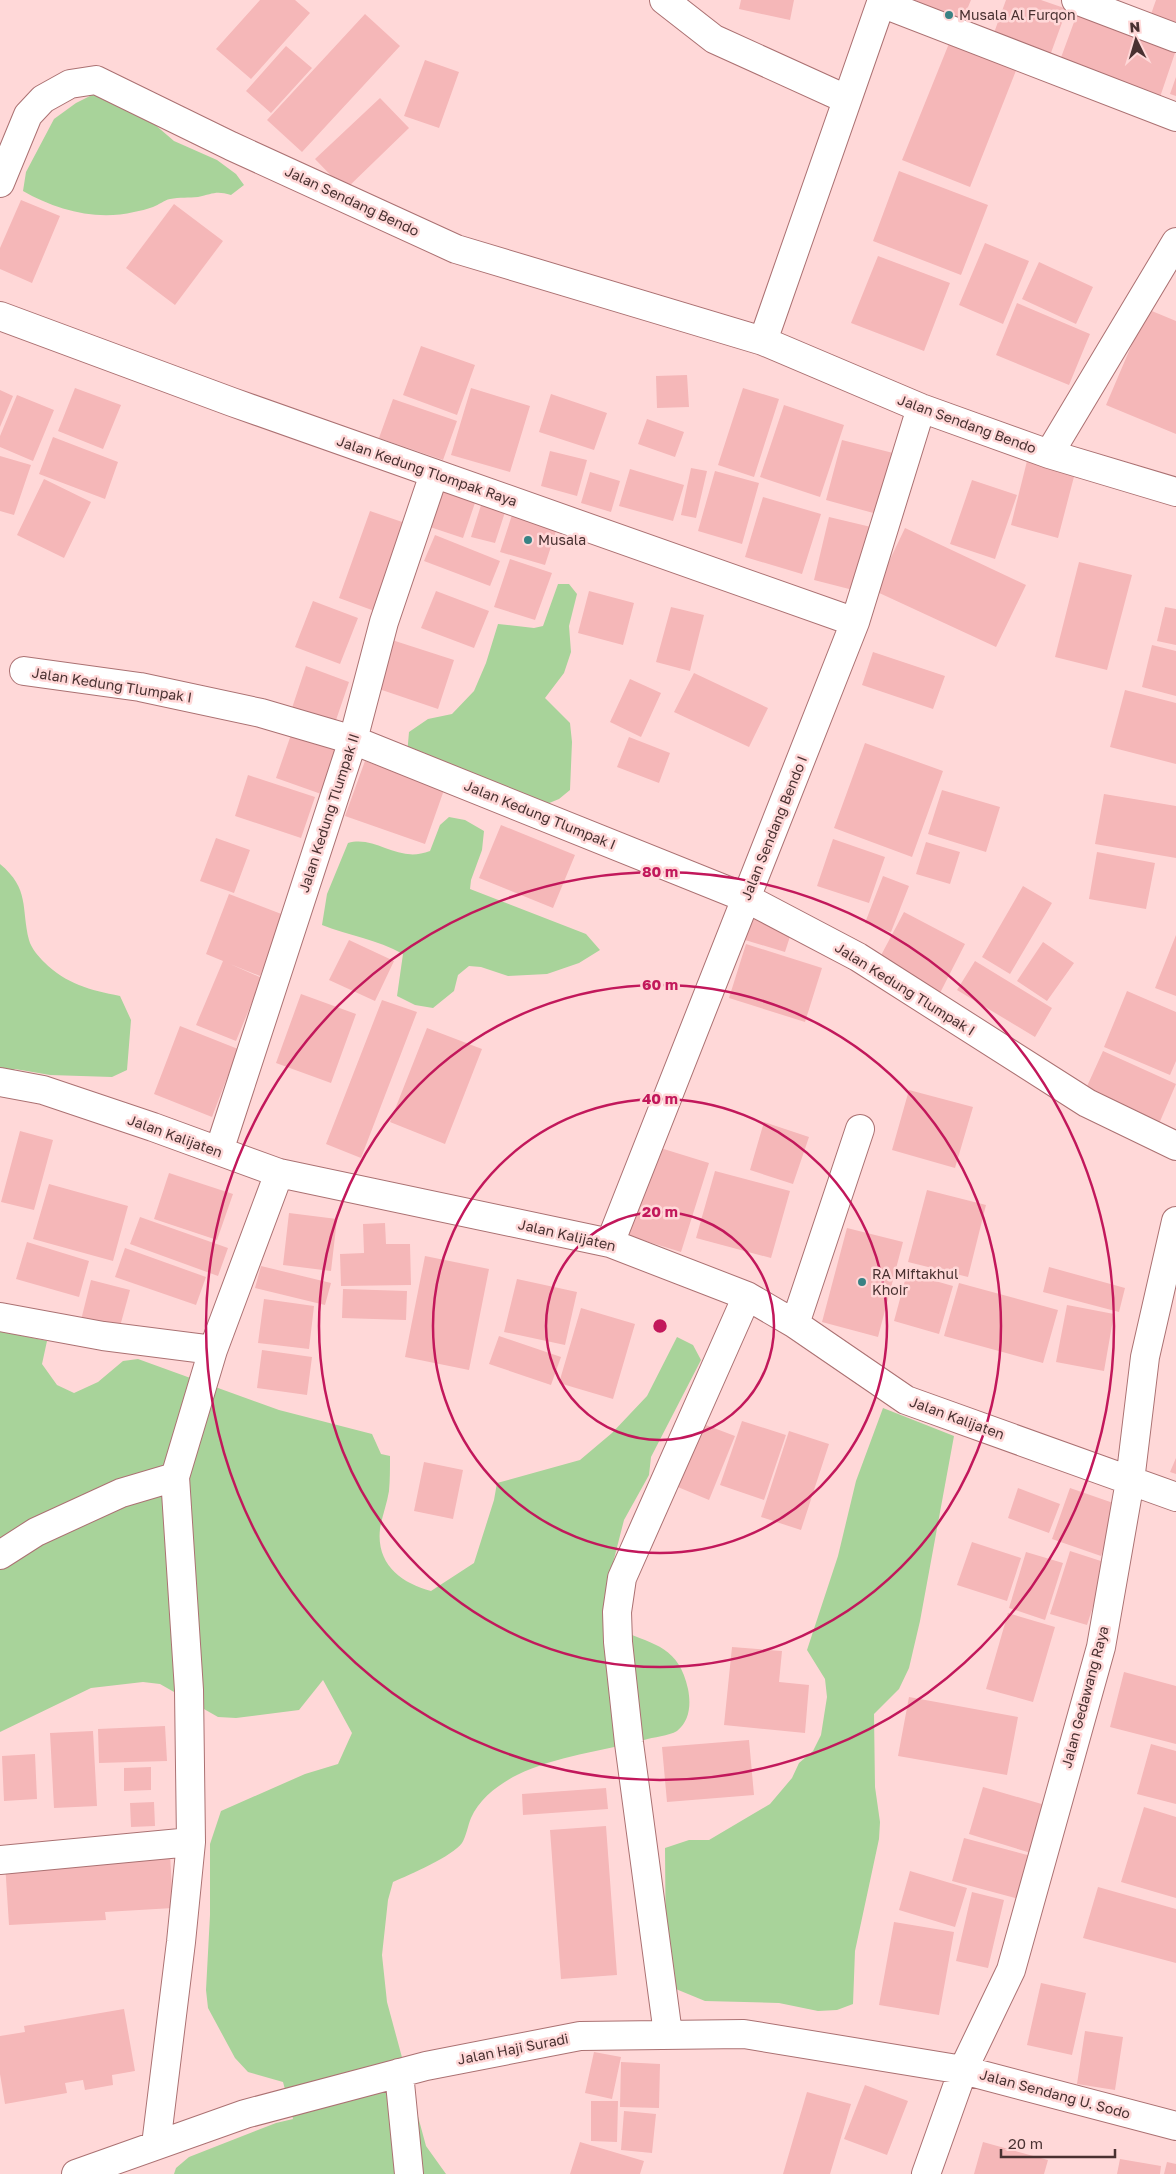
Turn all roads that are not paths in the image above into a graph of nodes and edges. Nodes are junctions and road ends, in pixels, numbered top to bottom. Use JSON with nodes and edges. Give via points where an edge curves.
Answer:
{"nodes":[{"id":1,"x":664,"y":0,"type":"edge"},
{"id":2,"x":1076,"y":0,"type":"edge"},
{"id":3,"x":881,"y":1,"type":"edge"},
{"id":4,"x":1176,"y":38,"type":"edge"},
{"id":5,"x":846,"y":99,"type":"junction"},
{"id":6,"x":1176,"y":117,"type":"edge"},
{"id":7,"x":0,"y":183,"type":"edge"},
{"id":8,"x":1176,"y":242,"type":"edge"},
{"id":9,"x":0,"y":316,"type":"edge"},
{"id":10,"x":763,"y":342,"type":"junction"},
{"id":11,"x":920,"y":408,"type":"junction"},
{"id":12,"x":1049,"y":454,"type":"junction"},
{"id":13,"x":434,"y":474,"type":"junction"},
{"id":14,"x":1176,"y":492,"type":"edge"},
{"id":15,"x":856,"y":622,"type":"junction"},
{"id":16,"x":24,"y":671,"type":"dead end"},
{"id":17,"x":353,"y":740,"type":"junction"},
{"id":18,"x":746,"y":898,"type":"junction"},
{"id":19,"x":0,"y":1082,"type":"edge"},
{"id":20,"x":860,"y":1129,"type":"dead end"},
{"id":21,"x":1176,"y":1146,"type":"edge"},
{"id":22,"x":219,"y":1151,"type":"junction"},
{"id":23,"x":279,"y":1173,"type":"junction"},
{"id":24,"x":1176,"y":1221,"type":"edge"},
{"id":25,"x":610,"y":1242,"type":"junction"},
{"id":26,"x":747,"y":1296,"type":"junction"},
{"id":27,"x":0,"y":1317,"type":"edge"},
{"id":28,"x":795,"y":1324,"type":"junction"},
{"id":29,"x":212,"y":1350,"type":"junction"},
{"id":30,"x":174,"y":1477,"type":"junction"},
{"id":31,"x":1130,"y":1481,"type":"junction"},
{"id":32,"x":1176,"y":1497,"type":"edge"},
{"id":33,"x":0,"y":1555,"type":"edge"},
{"id":34,"x":191,"y":1842,"type":"junction"},
{"id":35,"x":0,"y":1860,"type":"edge"},
{"id":36,"x":668,"y":2034,"type":"junction"},
{"id":37,"x":963,"y":2070,"type":"junction"},
{"id":38,"x":399,"y":2073,"type":"junction"},
{"id":39,"x":1176,"y":2126,"type":"edge"},
{"id":40,"x":156,"y":2145,"type":"junction"},
{"id":41,"x":76,"y":2174,"type":"edge"},
{"id":42,"x":409,"y":2174,"type":"edge"},
{"id":43,"x":926,"y":2174,"type":"edge"}],
"edges":[{"from":1,"to":5,"type":"street","via":[[714,39]]},
{"from":2,"to":4,"type":"street"},
{"from":3,"to":5,"type":"street"},
{"from":3,"to":6,"type":"street"},
{"from":5,"to":10,"type":"street"},
{"from":7,"to":10,"type":"street","name":"Jalan Sendang Bendo","via":[[28,115],[43,99],[70,84],[96,80],[231,146],[456,248]]},
{"from":8,"to":12,"type":"street"},
{"from":9,"to":13,"type":"street","name":"Jalan Kedung Tlompak Raya"},
{"from":10,"to":11,"type":"street","name":"Jalan Sendang Bendo"},
{"from":11,"to":12,"type":"street","name":"Jalan Sendang Bendo"},
{"from":11,"to":15,"type":"street","name":"Jalan Sendang Bendo I"},
{"from":12,"to":14,"type":"street","name":"Jalan Sendang Bendo"},
{"from":13,"to":15,"type":"street","name":"Jalan Kedung Tlompak Raya"},
{"from":13,"to":17,"type":"street","name":"Jalan Kedung Tlumpak II","via":[[384,622]]},
{"from":15,"to":18,"type":"street","name":"Jalan Sendang Bendo I"},
{"from":16,"to":17,"type":"street","name":"Jalan Kedung Tlumpak I","via":[[140,687],[261,713]]},
{"from":17,"to":18,"type":"street","name":"Jalan Kedung Tlumpak I"},
{"from":17,"to":22,"type":"street","name":"Jalan Kedung Tlumpak II"},
{"from":18,"to":21,"type":"street","name":"Jalan Kedung Tlumpak I","via":[[858,957],[1086,1103]]},
{"from":18,"to":25,"type":"street","name":"Jalan Sendang Bendo I"},
{"from":19,"to":22,"type":"street","name":"Jalan Kalijaten","via":[[43,1090]]},
{"from":20,"to":28,"type":"street"},
{"from":22,"to":23,"type":"street","name":"Jalan Kalijaten"},
{"from":23,"to":25,"type":"street","name":"Jalan Kalijaten"},
{"from":23,"to":29,"type":"street"},
{"from":24,"to":31,"type":"street","name":"Jalan Gedawang Raya","via":[[1145,1356]]},
{"from":25,"to":26,"type":"street","name":"Jalan Kalijaten"},
{"from":26,"to":28,"type":"street","name":"Jalan Kalijaten"},
{"from":26,"to":36,"type":"street","via":[[622,1578],[617,1612],[628,1743]]},
{"from":27,"to":29,"type":"street","via":[[103,1336]]},
{"from":28,"to":31,"type":"street","name":"Jalan Kalijaten","via":[[906,1400]]},
{"from":29,"to":30,"type":"street"},
{"from":30,"to":33,"type":"street","via":[[121,1493],[36,1532]]},
{"from":30,"to":34,"type":"street","via":[[189,1690]]},
{"from":31,"to":32,"type":"street","name":"Jalan Kalijaten"},
{"from":31,"to":37,"type":"street","name":"Jalan Gedawang Raya","via":[[1101,1647],[1011,1970]]},
{"from":34,"to":35,"type":"street"},
{"from":34,"to":40,"type":"street"},
{"from":36,"to":37,"type":"street","name":"Jalan Haji Suradi","via":[[744,2034]]},
{"from":36,"to":38,"type":"street","name":"Jalan Haji Suradi","via":[[580,2036]]},
{"from":37,"to":39,"type":"street","name":"Jalan Sendang U. Sodo"},
{"from":37,"to":43,"type":"street","name":"Jalan Gedawang Raya"},
{"from":38,"to":40,"type":"street","name":"Jalan Haji Suradi","via":[[245,2114]]},
{"from":38,"to":42,"type":"street"},
{"from":40,"to":41,"type":"street","name":"Jalan Haji Suradi"}]}
